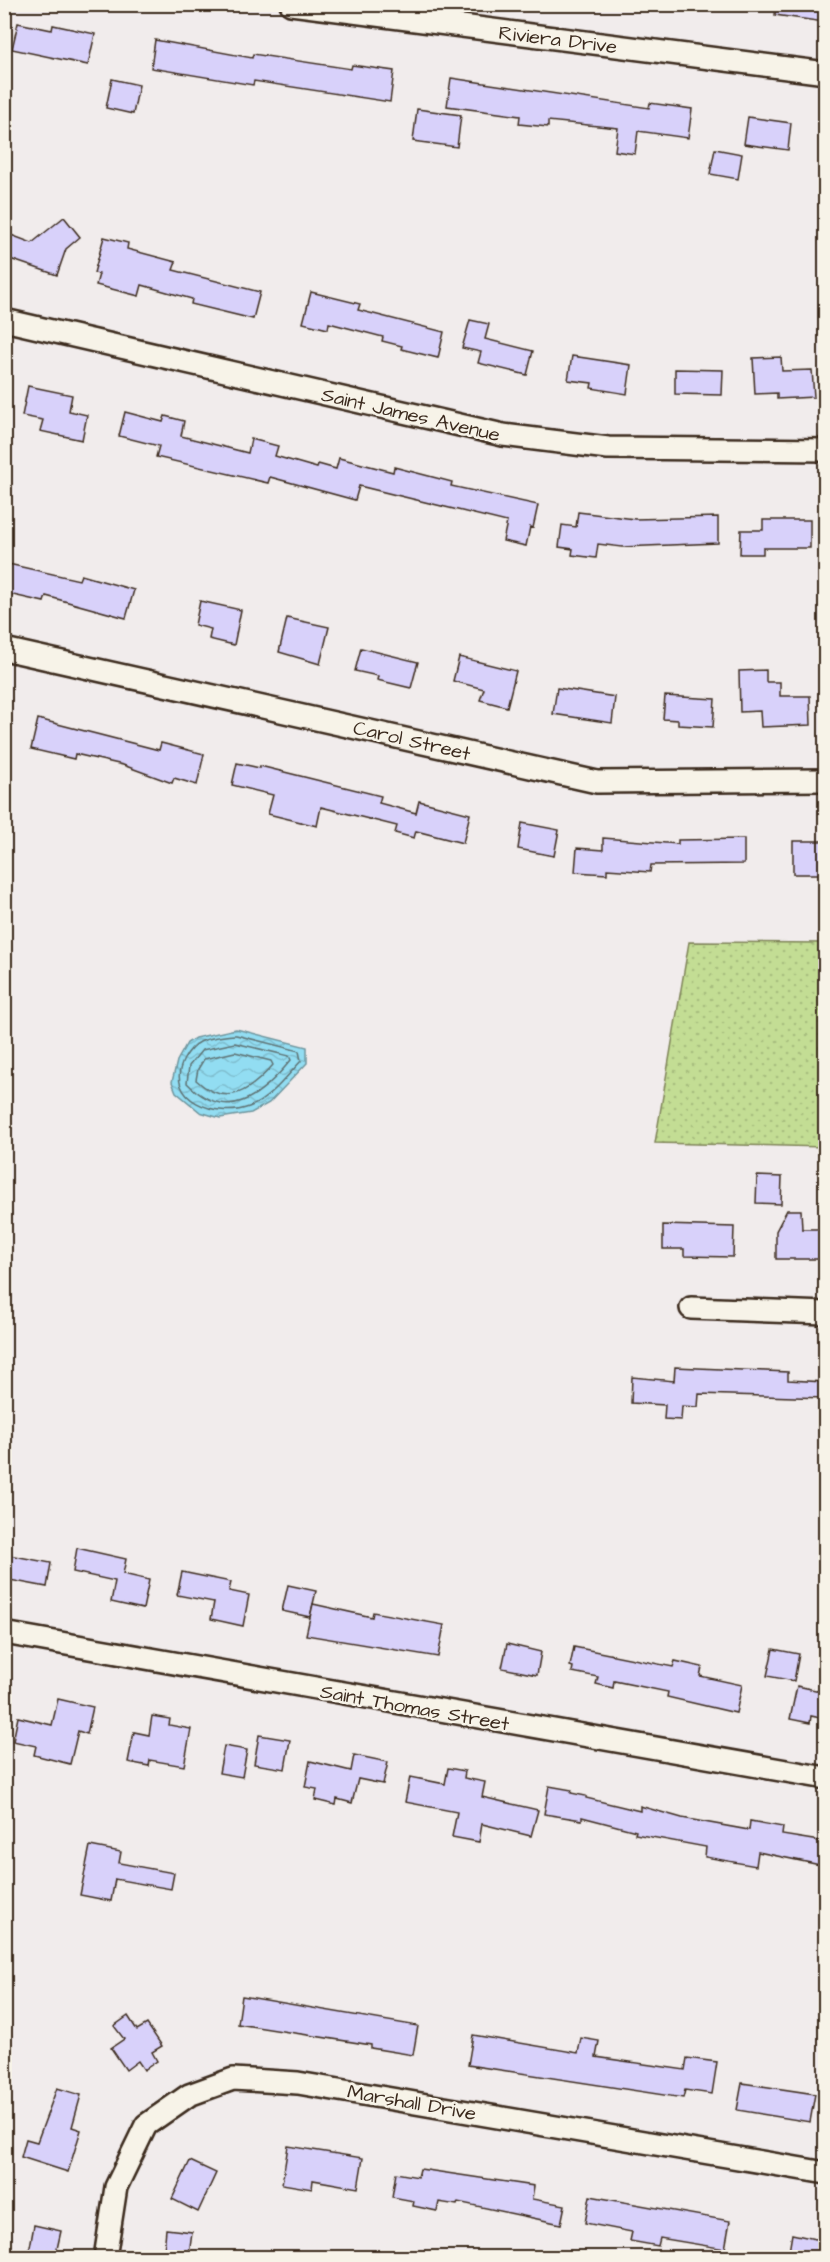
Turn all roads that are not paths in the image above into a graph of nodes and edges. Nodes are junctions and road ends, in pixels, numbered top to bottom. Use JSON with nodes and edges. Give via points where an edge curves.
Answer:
{"nodes":[{"id":1,"x":291,"y":4,"type":"edge"},
{"id":2,"x":825,"y":73,"type":"edge"},
{"id":3,"x":4,"y":320,"type":"edge"},
{"id":4,"x":825,"y":450,"type":"edge"},
{"id":5,"x":4,"y":649,"type":"edge"},
{"id":6,"x":825,"y":780,"type":"edge"},
{"id":7,"x":691,"y":1308,"type":"dead end"},
{"id":8,"x":825,"y":1313,"type":"edge"},
{"id":9,"x":4,"y":1633,"type":"edge"},
{"id":10,"x":825,"y":1778,"type":"edge"},
{"id":11,"x":825,"y":2173,"type":"edge"},
{"id":12,"x":105,"y":2258,"type":"edge"}],
"edges":[{"from":1,"to":2,"type":"street","name":"Riviera Drive"},
{"from":3,"to":4,"type":"street","name":"Saint James Avenue","via":[[503,435],[608,448]]},
{"from":5,"to":6,"type":"street","name":"Carol Street","via":[[597,782]]},
{"from":7,"to":8,"type":"street"},
{"from":9,"to":10,"type":"street","name":"Saint Thomas Street"},
{"from":11,"to":12,"type":"street","name":"Marshall Drive","via":[[298,2083],[233,2079],[189,2096],[146,2125],[116,2187]]}]}
